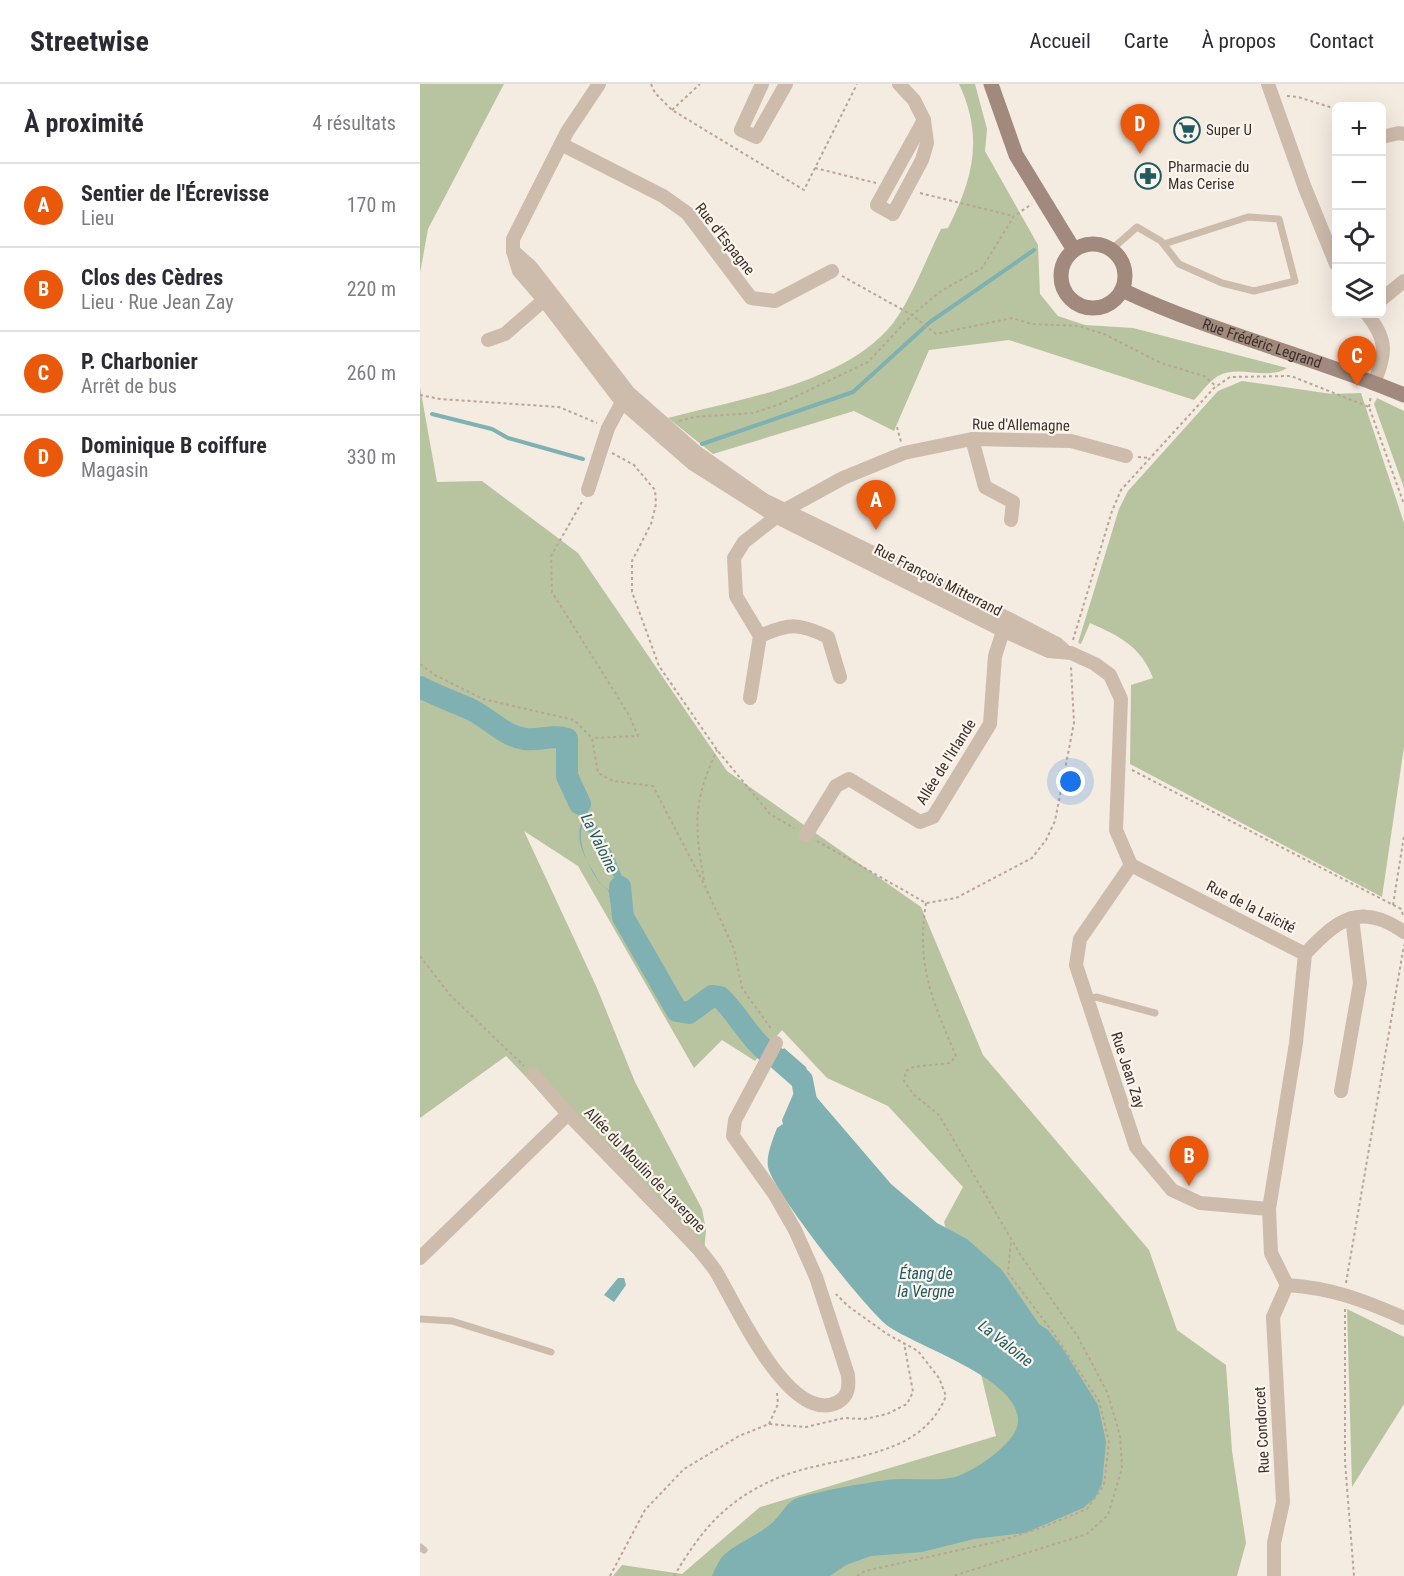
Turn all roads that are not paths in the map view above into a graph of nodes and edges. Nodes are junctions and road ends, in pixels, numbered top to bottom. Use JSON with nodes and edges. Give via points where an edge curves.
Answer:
{"nodes":[{"id":1,"x":599,"y":84,"type":"edge"},
{"id":2,"x":762,"y":84,"type":"edge"},
{"id":3,"x":786,"y":84,"type":"edge"},
{"id":4,"x":899,"y":84,"type":"edge"},
{"id":5,"x":992,"y":86,"type":"edge"},
{"id":6,"x":1270,"y":90,"type":"edge"},
{"id":7,"x":924,"y":120,"type":"junction"},
{"id":8,"x":1404,"y":134,"type":"edge"},
{"id":9,"x":1386,"y":136,"type":"edge"},
{"id":10,"x":561,"y":144,"type":"junction"},
{"id":11,"x":1164,"y":244,"type":"junction"},
{"id":12,"x":1112,"y":249,"type":"junction"},
{"id":13,"x":1074,"y":250,"type":"junction"},
{"id":14,"x":513,"y":251,"type":"junction"},
{"id":15,"x":1332,"y":254,"type":"edge"},
{"id":16,"x":832,"y":271,"type":"road end"},
{"id":17,"x":1404,"y":281,"type":"edge"},
{"id":18,"x":1122,"y":290,"type":"junction"},
{"id":19,"x":1386,"y":296,"type":"edge"},
{"id":20,"x":544,"y":300,"type":"junction"},
{"id":21,"x":1371,"y":318,"type":"edge"},
{"id":22,"x":488,"y":340,"type":"dead end"},
{"id":23,"x":1374,"y":382,"type":"junction"},
{"id":24,"x":1404,"y":395,"type":"edge"},
{"id":25,"x":625,"y":397,"type":"junction"},
{"id":26,"x":972,"y":439,"type":"junction"},
{"id":27,"x":1126,"y":456,"type":"dead end"},
{"id":28,"x":588,"y":490,"type":"road end"},
{"id":29,"x":781,"y":514,"type":"junction"},
{"id":30,"x":1011,"y":520,"type":"dead end"},
{"id":31,"x":1005,"y":624,"type":"junction"},
{"id":32,"x":760,"y":636,"type":"junction"},
{"id":33,"x":840,"y":677,"type":"dead end"},
{"id":34,"x":750,"y":698,"type":"dead end"},
{"id":35,"x":806,"y":835,"type":"dead end"},
{"id":36,"x":1131,"y":865,"type":"junction"},
{"id":37,"x":1352,"y":918,"type":"junction"},
{"id":38,"x":1404,"y":932,"type":"edge"},
{"id":39,"x":1305,"y":954,"type":"junction"},
{"id":40,"x":1088,"y":1000,"type":"junction"},
{"id":41,"x":1155,"y":1013,"type":"dead end"},
{"id":42,"x":776,"y":1043,"type":"road end"},
{"id":43,"x":533,"y":1074,"type":"road end"},
{"id":44,"x":1341,"y":1091,"type":"dead end"},
{"id":45,"x":568,"y":1114,"type":"junction"},
{"id":46,"x":1269,"y":1209,"type":"junction"},
{"id":47,"x":420,"y":1258,"type":"edge"},
{"id":48,"x":1287,"y":1285,"type":"junction"},
{"id":49,"x":1404,"y":1318,"type":"edge"},
{"id":50,"x":420,"y":1319,"type":"edge"},
{"id":51,"x":551,"y":1352,"type":"dead end"},
{"id":52,"x":1274,"y":1576,"type":"edge"}],
"edges":[{"from":1,"to":10,"type":"street"},
{"from":2,"to":3,"type":"street","via":[[741,130],[756,136]]},
{"from":4,"to":7,"type":"street","via":[[914,100]]},
{"from":5,"to":13,"type":"main road","via":[[1016,154]]},
{"from":6,"to":15,"type":"street"},
{"from":7,"to":7,"type":"street","via":[[927,143],[893,214],[877,205]]},
{"from":8,"to":9,"type":"street"},
{"from":10,"to":14,"type":"street","via":[[513,239]]},
{"from":10,"to":16,"type":"street","name":"Rue d'Espagne","via":[[663,196],[687,213],[751,298],[775,301]]},
{"from":11,"to":11,"type":"lane","via":[[1179,264],[1254,291],[1295,281],[1279,219],[1248,217]]},
{"from":11,"to":12,"type":"lane","via":[[1137,227]]},
{"from":12,"to":13,"type":"main road","via":[[1094,243]]},
{"from":12,"to":18,"type":"main road","via":[[1125,269]]},
{"from":13,"to":18,"type":"main road","via":[[1066,257],[1061,277],[1068,296],[1076,303],[1097,308],[1107,305]]},
{"from":14,"to":20,"type":"street","name":"Rue François Mitterrand","via":[[519,271]]},
{"from":14,"to":25,"type":"street","name":"Rue François Mitterrand","via":[[531,267]]},
{"from":17,"to":19,"type":"street"},
{"from":18,"to":23,"type":"main road","name":"Rue Frédéric Legrand","via":[[1180,316]]},
{"from":20,"to":22,"type":"street","via":[[505,334]]},
{"from":20,"to":25,"type":"street","name":"Rue François Mitterrand"},
{"from":21,"to":23,"type":"street","via":[[1384,349]]},
{"from":23,"to":24,"type":"main road","name":"Rue Frédéric Legrand"},
{"from":25,"to":28,"type":"street","via":[[608,428]]},
{"from":25,"to":29,"type":"street","name":"Rue François Mitterrand"},
{"from":25,"to":29,"type":"street","name":"Rue François Mitterrand","via":[[692,463]]},
{"from":26,"to":27,"type":"street","name":"Rue d'Allemagne","via":[[1071,441]]},
{"from":26,"to":29,"type":"street","name":"Rue d'Allemagne","via":[[904,453],[843,478]]},
{"from":26,"to":30,"type":"street","via":[[985,487],[1013,502]]},
{"from":29,"to":31,"type":"street","name":"Rue François Mitterrand"},
{"from":29,"to":32,"type":"street","name":"Rue d'Allemagne","via":[[744,542],[734,558],[736,596]]},
{"from":31,"to":35,"type":"street","name":"Allée de l'Irlande","via":[[995,656],[990,724],[933,817],[920,822],[849,779],[836,786]]},
{"from":31,"to":36,"type":"street","name":"Rue François Mitterrand","via":[[1049,651],[1069,652],[1110,675],[1121,699],[1116,830]]},
{"from":32,"to":33,"type":"street","via":[[784,626],[806,626],[828,637]]},
{"from":32,"to":34,"type":"street"},
{"from":36,"to":39,"type":"street","name":"Rue de la Laïcité"},
{"from":36,"to":40,"type":"street","name":"Rue Jean Zay","via":[[1080,939],[1076,965]]},
{"from":37,"to":38,"type":"street","via":[[1389,921]]},
{"from":37,"to":39,"type":"street","via":[[1326,931]]},
{"from":37,"to":44,"type":"street","via":[[1360,983]]},
{"from":39,"to":46,"type":"street","name":"Rue de la Laïcité","via":[[1296,1043]]},
{"from":40,"to":41,"type":"lane","via":[[1096,998]]},
{"from":40,"to":46,"type":"street","name":"Rue Jean Zay","via":[[1136,1147],[1172,1190],[1200,1203]]},
{"from":42,"to":45,"type":"street","name":"Allée du Moulin de Lavergne","via":[[735,1120],[733,1136],[795,1230],[828,1310],[849,1386],[841,1401],[823,1405],[803,1397],[776,1373],[698,1248]]},
{"from":43,"to":45,"type":"street","name":"Allée du Moulin de Lavergne"},
{"from":45,"to":47,"type":"street","name":"Allée du Moulin de Lavergne"},
{"from":46,"to":48,"type":"street","name":"Rue de la Laïcité","via":[[1271,1253]]},
{"from":48,"to":49,"type":"street","via":[[1345,1293]]},
{"from":48,"to":52,"type":"street","name":"Rue Condorcet","via":[[1273,1317],[1283,1502],[1274,1543]]},
{"from":50,"to":51,"type":"lane","via":[[452,1321]]}]}
